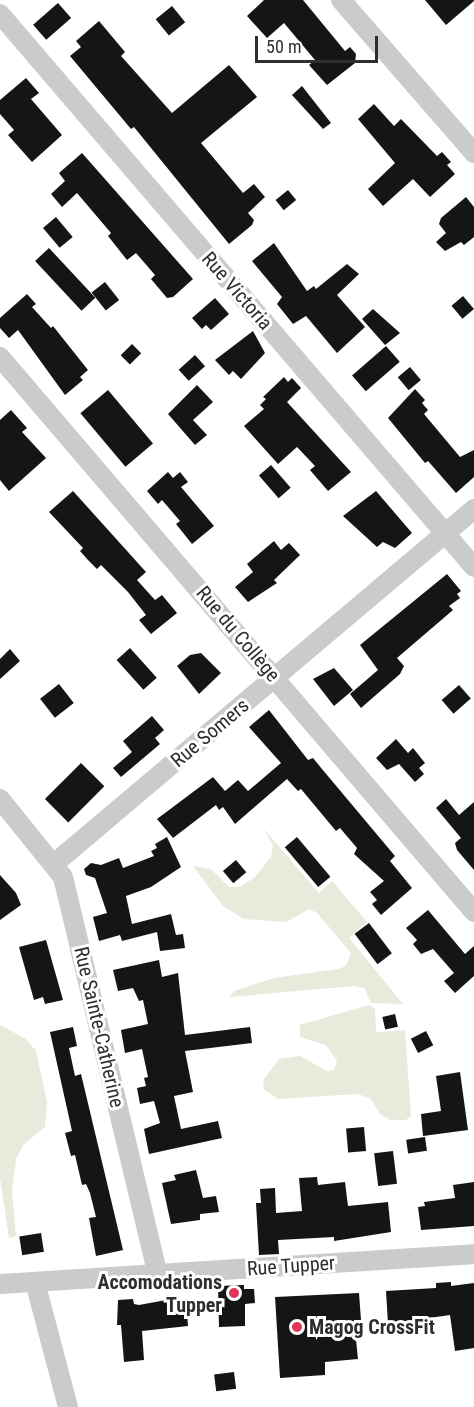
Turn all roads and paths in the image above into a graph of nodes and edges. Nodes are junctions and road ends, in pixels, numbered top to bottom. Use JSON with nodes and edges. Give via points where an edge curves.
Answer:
{"nodes":[{"id":1,"x":341,"y":0,"type":"edge"},
{"id":2,"x":0,"y":14,"type":"edge"},
{"id":3,"x":474,"y":153,"type":"edge"},
{"id":4,"x":0,"y":357,"type":"edge"},
{"id":5,"x":474,"y":509,"type":"edge"},
{"id":6,"x":445,"y":534,"type":"junction"},
{"id":7,"x":474,"y":567,"type":"edge"},
{"id":8,"x":276,"y":678,"type":"junction"},
{"id":9,"x":0,"y":799,"type":"edge"},
{"id":10,"x":55,"y":863,"type":"junction"},
{"id":11,"x":474,"y":912,"type":"edge"},
{"id":12,"x":474,"y":1254,"type":"edge"},
{"id":13,"x":158,"y":1275,"type":"junction"},
{"id":14,"x":35,"y":1282,"type":"junction"},
{"id":15,"x":0,"y":1284,"type":"edge"},
{"id":16,"x":68,"y":1407,"type":"edge"}],
"edges":[{"from":1,"to":3,"type":"street"},
{"from":2,"to":6,"type":"street","name":"Rue Victoria"},
{"from":4,"to":8,"type":"street","name":"Rue du Collège"},
{"from":5,"to":6,"type":"street","name":"Rue Somers"},
{"from":6,"to":7,"type":"street","name":"Rue Victoria"},
{"from":6,"to":8,"type":"street","name":"Rue Somers"},
{"from":8,"to":10,"type":"street","name":"Rue Somers"},
{"from":8,"to":11,"type":"street","name":"Rue du Collège"},
{"from":9,"to":10,"type":"street","name":"Rue Sainte-Catherine"},
{"from":10,"to":13,"type":"street","name":"Rue Sainte-Catherine","via":[[64,882]]},
{"from":12,"to":13,"type":"street","name":"Rue Tupper"},
{"from":13,"to":14,"type":"street","name":"Rue Tupper"},
{"from":14,"to":15,"type":"street","name":"Rue Tupper"},
{"from":14,"to":16,"type":"street"}]}
